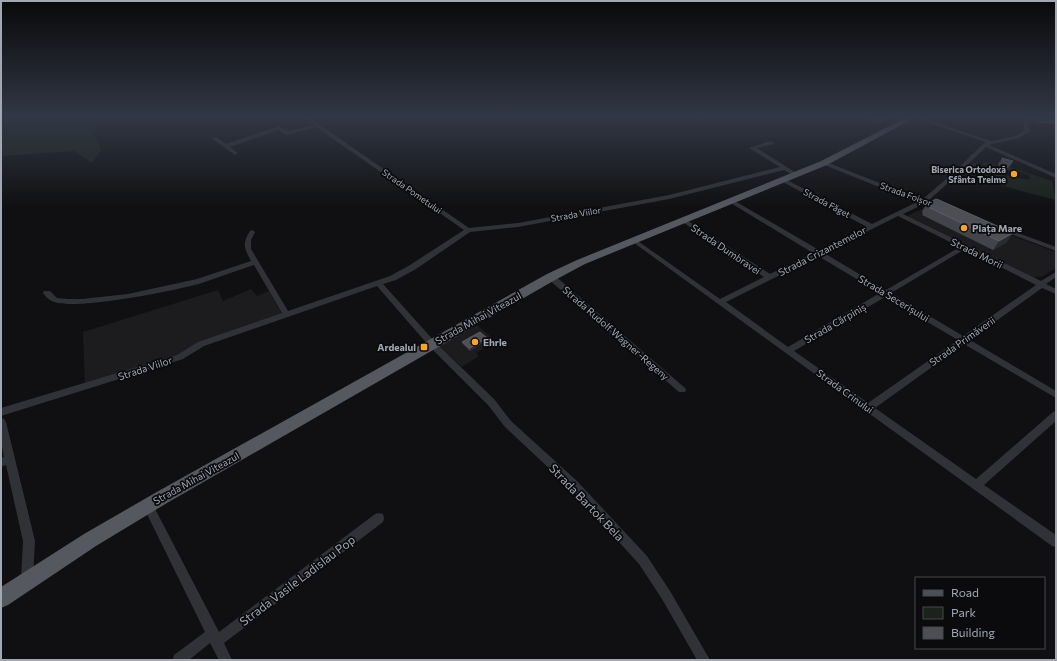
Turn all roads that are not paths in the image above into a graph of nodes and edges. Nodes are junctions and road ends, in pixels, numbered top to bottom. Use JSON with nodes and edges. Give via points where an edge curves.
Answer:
{"nodes":[{"id":1,"x":227,"y":147,"type":"edge"},
{"id":2,"x":348,"y":147,"type":"edge"},
{"id":3,"x":756,"y":147,"type":"edge"},
{"id":4,"x":855,"y":147,"type":"edge"},
{"id":5,"x":984,"y":147,"type":"edge"},
{"id":6,"x":996,"y":147,"type":"edge"},
{"id":7,"x":234,"y":153,"type":"dead end"},
{"id":8,"x":824,"y":163,"type":"junction"},
{"id":9,"x":788,"y":174,"type":"junction"},
{"id":10,"x":1056,"y":176,"type":"edge"},
{"id":11,"x":731,"y":201,"type":"junction"},
{"id":12,"x":924,"y":201,"type":"junction"},
{"id":13,"x":931,"y":204,"type":"edge"},
{"id":14,"x":899,"y":214,"type":"junction"},
{"id":15,"x":683,"y":220,"type":"junction"},
{"id":16,"x":871,"y":226,"type":"junction"},
{"id":17,"x":997,"y":228,"type":"edge"},
{"id":18,"x":468,"y":230,"type":"junction"},
{"id":19,"x":252,"y":232,"type":"dead end"},
{"id":20,"x":633,"y":240,"type":"junction"},
{"id":21,"x":964,"y":247,"type":"junction"},
{"id":22,"x":1056,"y":249,"type":"edge"},
{"id":23,"x":818,"y":253,"type":"junction"},
{"id":24,"x":255,"y":262,"type":"junction"},
{"id":25,"x":1056,"y":274,"type":"edge"},
{"id":26,"x":551,"y":277,"type":"junction"},
{"id":27,"x":770,"y":278,"type":"junction"},
{"id":28,"x":378,"y":283,"type":"junction"},
{"id":29,"x":1042,"y":284,"type":"junction"},
{"id":30,"x":1056,"y":292,"type":"edge"},
{"id":31,"x":47,"y":293,"type":"dead end"},
{"id":32,"x":886,"y":293,"type":"junction"},
{"id":33,"x":720,"y":302,"type":"junction"},
{"id":34,"x":286,"y":314,"type":"junction"},
{"id":35,"x":963,"y":340,"type":"junction"},
{"id":36,"x":432,"y":344,"type":"junction"},
{"id":37,"x":788,"y":350,"type":"junction"},
{"id":38,"x":682,"y":390,"type":"dead end"},
{"id":39,"x":1056,"y":396,"type":"edge"},
{"id":40,"x":868,"y":408,"type":"junction"},
{"id":41,"x":1,"y":412,"type":"edge"},
{"id":42,"x":1056,"y":415,"type":"edge"},
{"id":43,"x":1,"y":422,"type":"edge"},
{"id":44,"x":5,"y":461,"type":"edge"},
{"id":45,"x":976,"y":486,"type":"junction"},
{"id":46,"x":148,"y":506,"type":"junction"},
{"id":47,"x":379,"y":518,"type":"dead end"},
{"id":48,"x":1056,"y":542,"type":"edge"},
{"id":49,"x":27,"y":580,"type":"junction"},
{"id":50,"x":1,"y":598,"type":"edge"},
{"id":51,"x":214,"y":638,"type":"junction"},
{"id":52,"x":179,"y":660,"type":"edge"},
{"id":53,"x":226,"y":660,"type":"edge"},
{"id":54,"x":704,"y":660,"type":"edge"}],
"edges":[{"from":1,"to":7,"type":"street"},
{"from":2,"to":18,"type":"street","name":"Strada Pometului"},
{"from":3,"to":9,"type":"street","via":[[752,148]]},
{"from":4,"to":8,"type":"highway","name":"Strada Mihai Viteazul"},
{"from":5,"to":12,"type":"street","name":"Strada Crizantemelor"},
{"from":6,"to":10,"type":"street"},
{"from":8,"to":9,"type":"highway","name":"Strada Mihai Viteazul"},
{"from":8,"to":12,"type":"street","name":"Strada Foișor"},
{"from":9,"to":11,"type":"highway","name":"Strada Mihai Viteazul"},
{"from":9,"to":16,"type":"street","name":"Strada Făget"},
{"from":9,"to":18,"type":"street","name":"Strada Viilor","via":[[518,225]]},
{"from":11,"to":15,"type":"highway","name":"Strada Mihai Viteazul"},
{"from":11,"to":23,"type":"street","name":"Strada Secerișului"},
{"from":12,"to":13,"type":"street","name":"Strada Foișor"},
{"from":12,"to":14,"type":"street","name":"Strada Crizantemelor"},
{"from":14,"to":16,"type":"street","name":"Strada Crizantemelor"},
{"from":14,"to":21,"type":"street","name":"Strada Morii"},
{"from":15,"to":20,"type":"highway","name":"Strada Mihai Viteazul"},
{"from":15,"to":27,"type":"street","name":"Strada Dumbravei"},
{"from":16,"to":23,"type":"street","name":"Strada Crizantemelor"},
{"from":17,"to":22,"type":"street"},
{"from":18,"to":28,"type":"street","name":"Strada Viilor","via":[[403,273]]},
{"from":19,"to":24,"type":"street","via":[[247,244]]},
{"from":20,"to":26,"type":"highway","name":"Strada Mihai Viteazul"},
{"from":20,"to":33,"type":"street","name":"Strada Crinului"},
{"from":21,"to":29,"type":"street","name":"Strada Morii"},
{"from":21,"to":32,"type":"street","name":"Strada Cărpiniș"},
{"from":23,"to":27,"type":"street","name":"Strada Crizantemelor"},
{"from":23,"to":32,"type":"street","name":"Strada Secerișului"},
{"from":24,"to":31,"type":"street","via":[[199,281],[128,296],[68,302],[55,300]]},
{"from":24,"to":34,"type":"street"},
{"from":25,"to":29,"type":"street","name":"Strada Primăverii"},
{"from":26,"to":36,"type":"highway","name":"Strada Mihai Viteazul"},
{"from":26,"to":38,"type":"street","name":"Strada Rudolf Wagner-Regeny"},
{"from":27,"to":33,"type":"street","name":"Strada Crizantemelor"},
{"from":28,"to":34,"type":"street","name":"Strada Viilor"},
{"from":28,"to":36,"type":"street"},
{"from":29,"to":30,"type":"street","name":"Strada Morii"},
{"from":29,"to":35,"type":"street","name":"Strada Primăverii"},
{"from":32,"to":35,"type":"street","name":"Strada Secerișului"},
{"from":32,"to":37,"type":"street","name":"Strada Cărpiniș"},
{"from":33,"to":37,"type":"street","name":"Strada Crinului"},
{"from":34,"to":41,"type":"street","name":"Strada Viilor","via":[[201,344],[180,357]]},
{"from":35,"to":39,"type":"street","name":"Strada Secerișului"},
{"from":35,"to":40,"type":"street","name":"Strada Primăverii"},
{"from":36,"to":46,"type":"highway","name":"Strada Mihai Viteazul"},
{"from":36,"to":54,"type":"street","name":"Strada Bartok Bela","via":[[491,402],[508,424],[573,484],[643,560]]},
{"from":37,"to":40,"type":"street","name":"Strada Crinului"},
{"from":40,"to":45,"type":"street","name":"Strada Crinului"},
{"from":42,"to":45,"type":"street"},
{"from":43,"to":44,"type":"street"},
{"from":44,"to":49,"type":"street","via":[[29,541]]},
{"from":45,"to":48,"type":"street","name":"Strada Crinului"},
{"from":46,"to":49,"type":"highway","name":"Strada Mihai Viteazul"},
{"from":46,"to":51,"type":"street"},
{"from":47,"to":51,"type":"street","name":"Strada Vasile Ladislau Pop"},
{"from":49,"to":50,"type":"highway","name":"Strada Mihai Viteazul"},
{"from":51,"to":52,"type":"street","name":"Strada Vasile Ladislau Pop"},
{"from":51,"to":53,"type":"street"}]}
